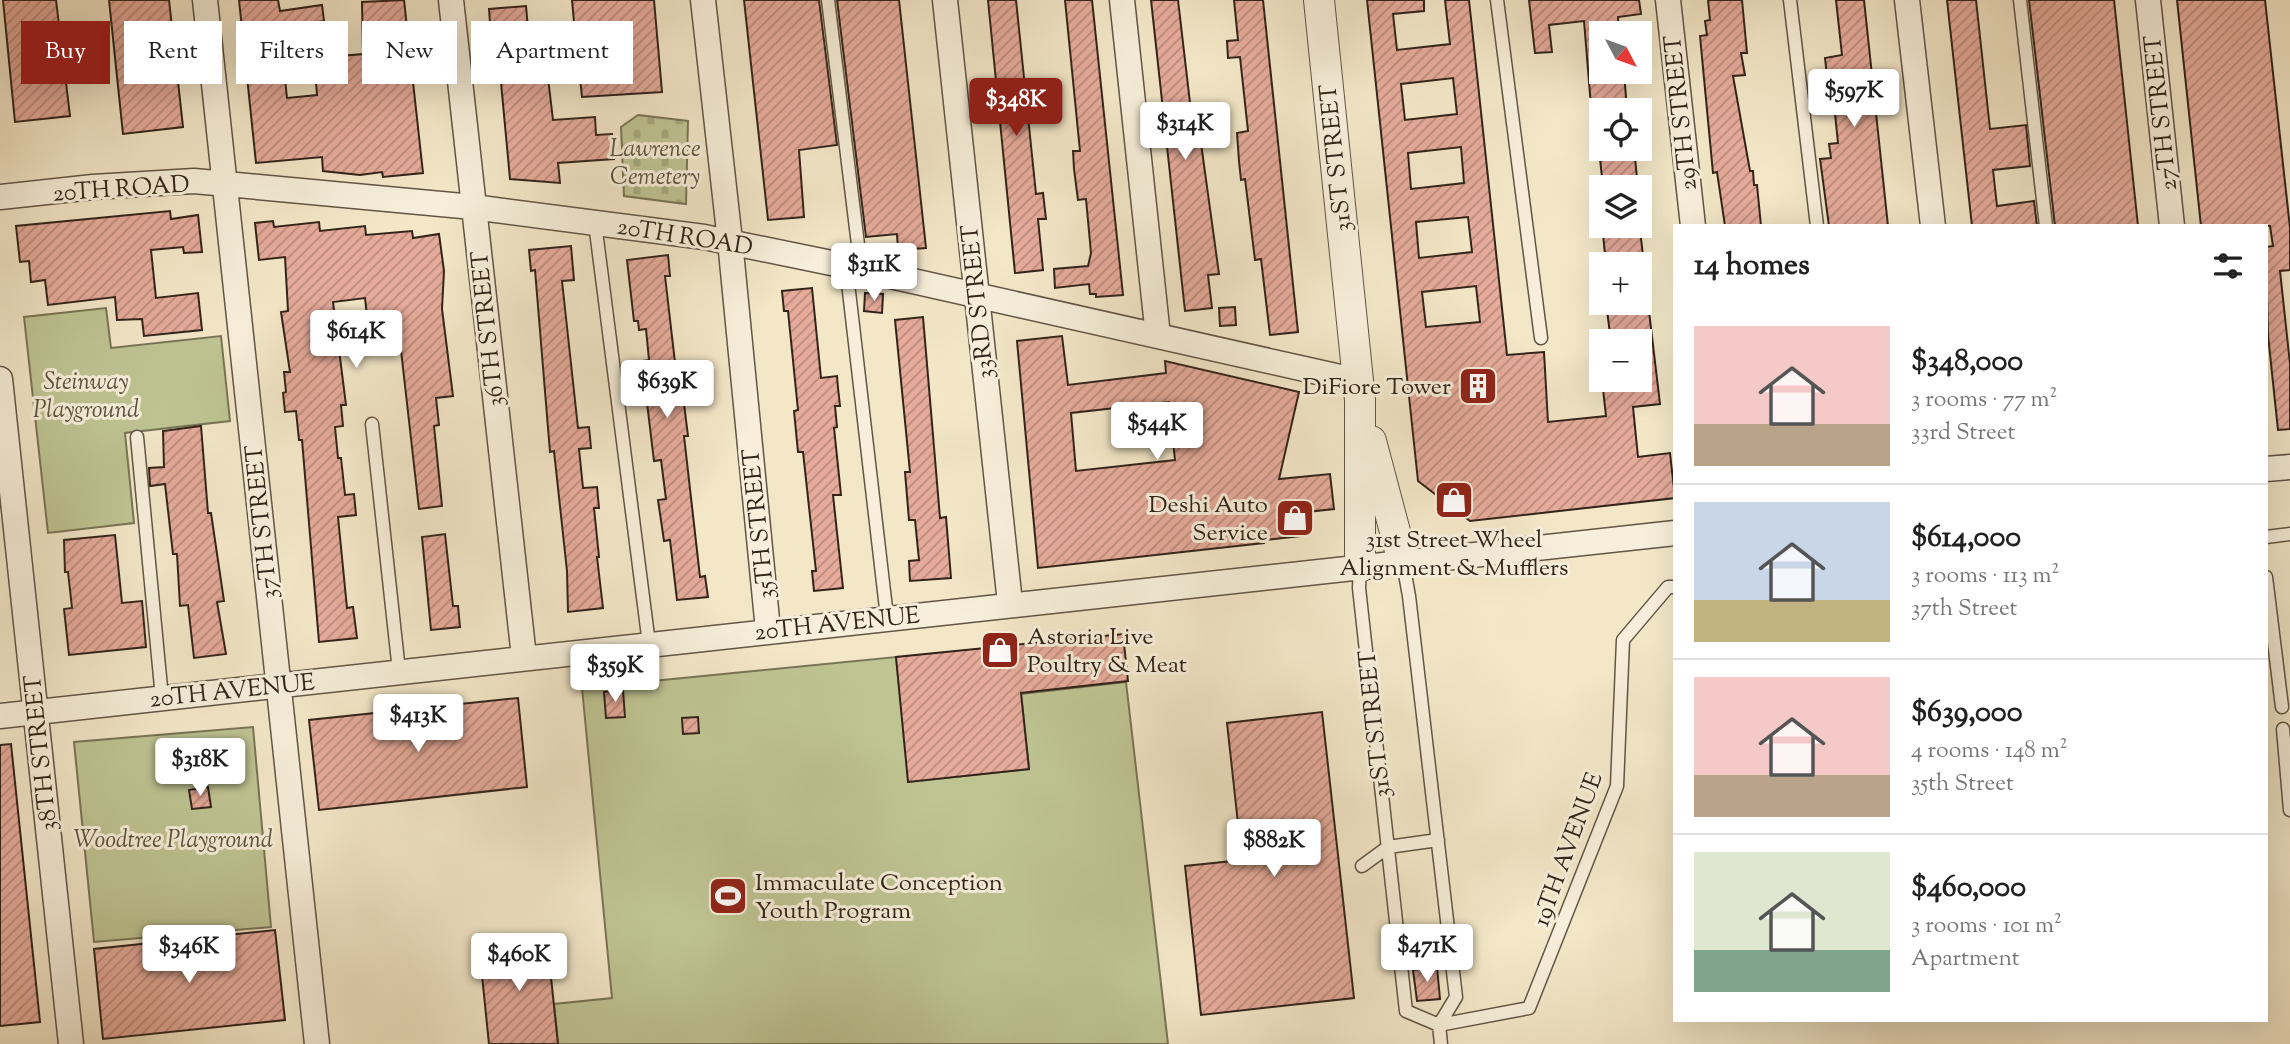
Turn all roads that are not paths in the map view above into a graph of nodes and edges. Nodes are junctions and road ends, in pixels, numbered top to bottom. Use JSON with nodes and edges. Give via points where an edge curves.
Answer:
{"nodes":[{"id":1,"x":205,"y":0,"type":"edge"},
{"id":2,"x":450,"y":0,"type":"edge"},
{"id":3,"x":703,"y":0,"type":"edge"},
{"id":4,"x":828,"y":0,"type":"edge"},
{"id":5,"x":944,"y":0,"type":"edge"},
{"id":6,"x":1122,"y":0,"type":"edge"},
{"id":7,"x":1319,"y":0,"type":"edge"},
{"id":8,"x":1497,"y":0,"type":"edge"},
{"id":9,"x":1668,"y":0,"type":"edge"},
{"id":10,"x":1790,"y":0,"type":"edge"},
{"id":11,"x":1907,"y":0,"type":"edge"},
{"id":12,"x":2020,"y":0,"type":"edge"},
{"id":13,"x":2148,"y":0,"type":"edge"},
{"id":14,"x":226,"y":186,"type":"junction"},
{"id":15,"x":0,"y":197,"type":"edge"},
{"id":16,"x":473,"y":207,"type":"junction"},
{"id":17,"x":595,"y":223,"type":"junction"},
{"id":18,"x":1693,"y":224,"type":"edge"},
{"id":19,"x":1817,"y":224,"type":"edge"},
{"id":20,"x":1933,"y":224,"type":"edge"},
{"id":21,"x":2046,"y":224,"type":"edge"},
{"id":22,"x":2172,"y":224,"type":"edge"},
{"id":23,"x":730,"y":241,"type":"junction"},
{"id":24,"x":853,"y":268,"type":"junction"},
{"id":25,"x":977,"y":295,"type":"junction"},
{"id":26,"x":1158,"y":336,"type":"junction"},
{"id":27,"x":1541,"y":338,"type":"dead end"},
{"id":28,"x":0,"y":379,"type":"edge"},
{"id":29,"x":1359,"y":391,"type":"junction"},
{"id":30,"x":372,"y":425,"type":"dead end"},
{"id":31,"x":137,"y":437,"type":"dead end"},
{"id":32,"x":2290,"y":467,"type":"edge"},
{"id":33,"x":2268,"y":469,"type":"edge"},
{"id":34,"x":1673,"y":533,"type":"edge"},
{"id":35,"x":2290,"y":534,"type":"edge"},
{"id":36,"x":2268,"y":537,"type":"edge"},
{"id":37,"x":1403,"y":562,"type":"junction"},
{"id":38,"x":1360,"y":567,"type":"junction"},
{"id":39,"x":1673,"y":587,"type":"edge"},
{"id":40,"x":2268,"y":593,"type":"edge"},
{"id":41,"x":1010,"y":603,"type":"junction"},
{"id":42,"x":887,"y":617,"type":"junction"},
{"id":43,"x":768,"y":630,"type":"junction"},
{"id":44,"x":649,"y":644,"type":"junction"},
{"id":45,"x":524,"y":657,"type":"junction"},
{"id":46,"x":399,"y":671,"type":"junction"},
{"id":47,"x":279,"y":685,"type":"junction"},
{"id":48,"x":162,"y":698,"type":"junction"},
{"id":49,"x":2282,"y":707,"type":"dead end"},
{"id":50,"x":36,"y":713,"type":"junction"},
{"id":51,"x":0,"y":716,"type":"edge"},
{"id":52,"x":2283,"y":729,"type":"dead end"},
{"id":53,"x":2290,"y":810,"type":"edge"},
{"id":54,"x":1438,"y":840,"type":"junction"},
{"id":55,"x":1388,"y":847,"type":"junction"},
{"id":56,"x":1362,"y":866,"type":"dead end"},
{"id":57,"x":1439,"y":1025,"type":"junction"},
{"id":58,"x":71,"y":1044,"type":"edge"},
{"id":59,"x":317,"y":1044,"type":"edge"},
{"id":60,"x":1441,"y":1044,"type":"edge"}],
"edges":[{"from":1,"to":14,"type":"street","name":"37TH STREET"},
{"from":2,"to":16,"type":"street","name":"36TH STREET"},
{"from":3,"to":23,"type":"street","name":"35TH STREET"},
{"from":4,"to":24,"type":"lane"},
{"from":5,"to":25,"type":"street","name":"33RD STREET"},
{"from":6,"to":26,"type":"street"},
{"from":7,"to":29,"type":"street","name":"31ST STREET"},
{"from":8,"to":27,"type":"lane"},
{"from":9,"to":18,"type":"street","name":"29TH STREET"},
{"from":10,"to":19,"type":"lane"},
{"from":11,"to":20,"type":"street"},
{"from":12,"to":21,"type":"lane"},
{"from":13,"to":22,"type":"street","name":"27TH STREET"},
{"from":14,"to":15,"type":"street","name":"20TH ROAD","via":[[194,181]]},
{"from":14,"to":16,"type":"street","name":"20TH ROAD"},
{"from":14,"to":47,"type":"street","name":"37TH STREET"},
{"from":16,"to":17,"type":"street","name":"20TH ROAD"},
{"from":16,"to":45,"type":"street","name":"36TH STREET"},
{"from":17,"to":23,"type":"street","name":"20TH ROAD"},
{"from":17,"to":44,"type":"lane"},
{"from":23,"to":24,"type":"street","name":"20TH ROAD"},
{"from":23,"to":43,"type":"street","name":"35TH STREET"},
{"from":24,"to":25,"type":"street","name":"20TH ROAD"},
{"from":24,"to":42,"type":"lane"},
{"from":25,"to":26,"type":"street","name":"20TH ROAD"},
{"from":25,"to":41,"type":"street","name":"33RD STREET"},
{"from":26,"to":29,"type":"street","name":"20TH ROAD"},
{"from":28,"to":50,"type":"street","name":"38TH STREET"},
{"from":29,"to":37,"type":"street","name":"31ST STREET"},
{"from":29,"to":38,"type":"street","name":"31ST STREET"},
{"from":30,"to":46,"type":"lane"},
{"from":31,"to":48,"type":"lane"},
{"from":32,"to":33,"type":"street"},
{"from":34,"to":37,"type":"street","name":"20TH AVENUE"},
{"from":35,"to":36,"type":"lane"},
{"from":37,"to":38,"type":"street","name":"20TH AVENUE"},
{"from":37,"to":54,"type":"lane","name":"31ST STREET"},
{"from":38,"to":41,"type":"street","name":"20TH AVENUE"},
{"from":38,"to":55,"type":"lane","name":"31ST STREET"},
{"from":39,"to":57,"type":"lane","name":"19TH AVENUE","via":[[1668,587],[1623,640],[1617,786],[1529,1009]]},
{"from":40,"to":49,"type":"lane"},
{"from":41,"to":42,"type":"street","name":"20TH AVENUE"},
{"from":42,"to":43,"type":"street","name":"20TH AVENUE"},
{"from":43,"to":44,"type":"street","name":"20TH AVENUE"},
{"from":44,"to":45,"type":"street","name":"20TH AVENUE"},
{"from":45,"to":46,"type":"street","name":"20TH AVENUE"},
{"from":46,"to":47,"type":"street","name":"20TH AVENUE"},
{"from":47,"to":48,"type":"street","name":"20TH AVENUE"},
{"from":47,"to":59,"type":"street","name":"37TH STREET"},
{"from":48,"to":50,"type":"street","name":"20TH AVENUE"},
{"from":50,"to":51,"type":"street","name":"20TH AVENUE"},
{"from":50,"to":58,"type":"street","name":"38TH STREET"},
{"from":52,"to":53,"type":"lane"},
{"from":54,"to":55,"type":"lane"},
{"from":54,"to":57,"type":"lane","name":"31ST STREET","via":[[1456,997]]},
{"from":55,"to":56,"type":"lane"},
{"from":55,"to":57,"type":"lane","name":"31ST STREET","via":[[1406,1011]]},
{"from":57,"to":60,"type":"lane"}]}
